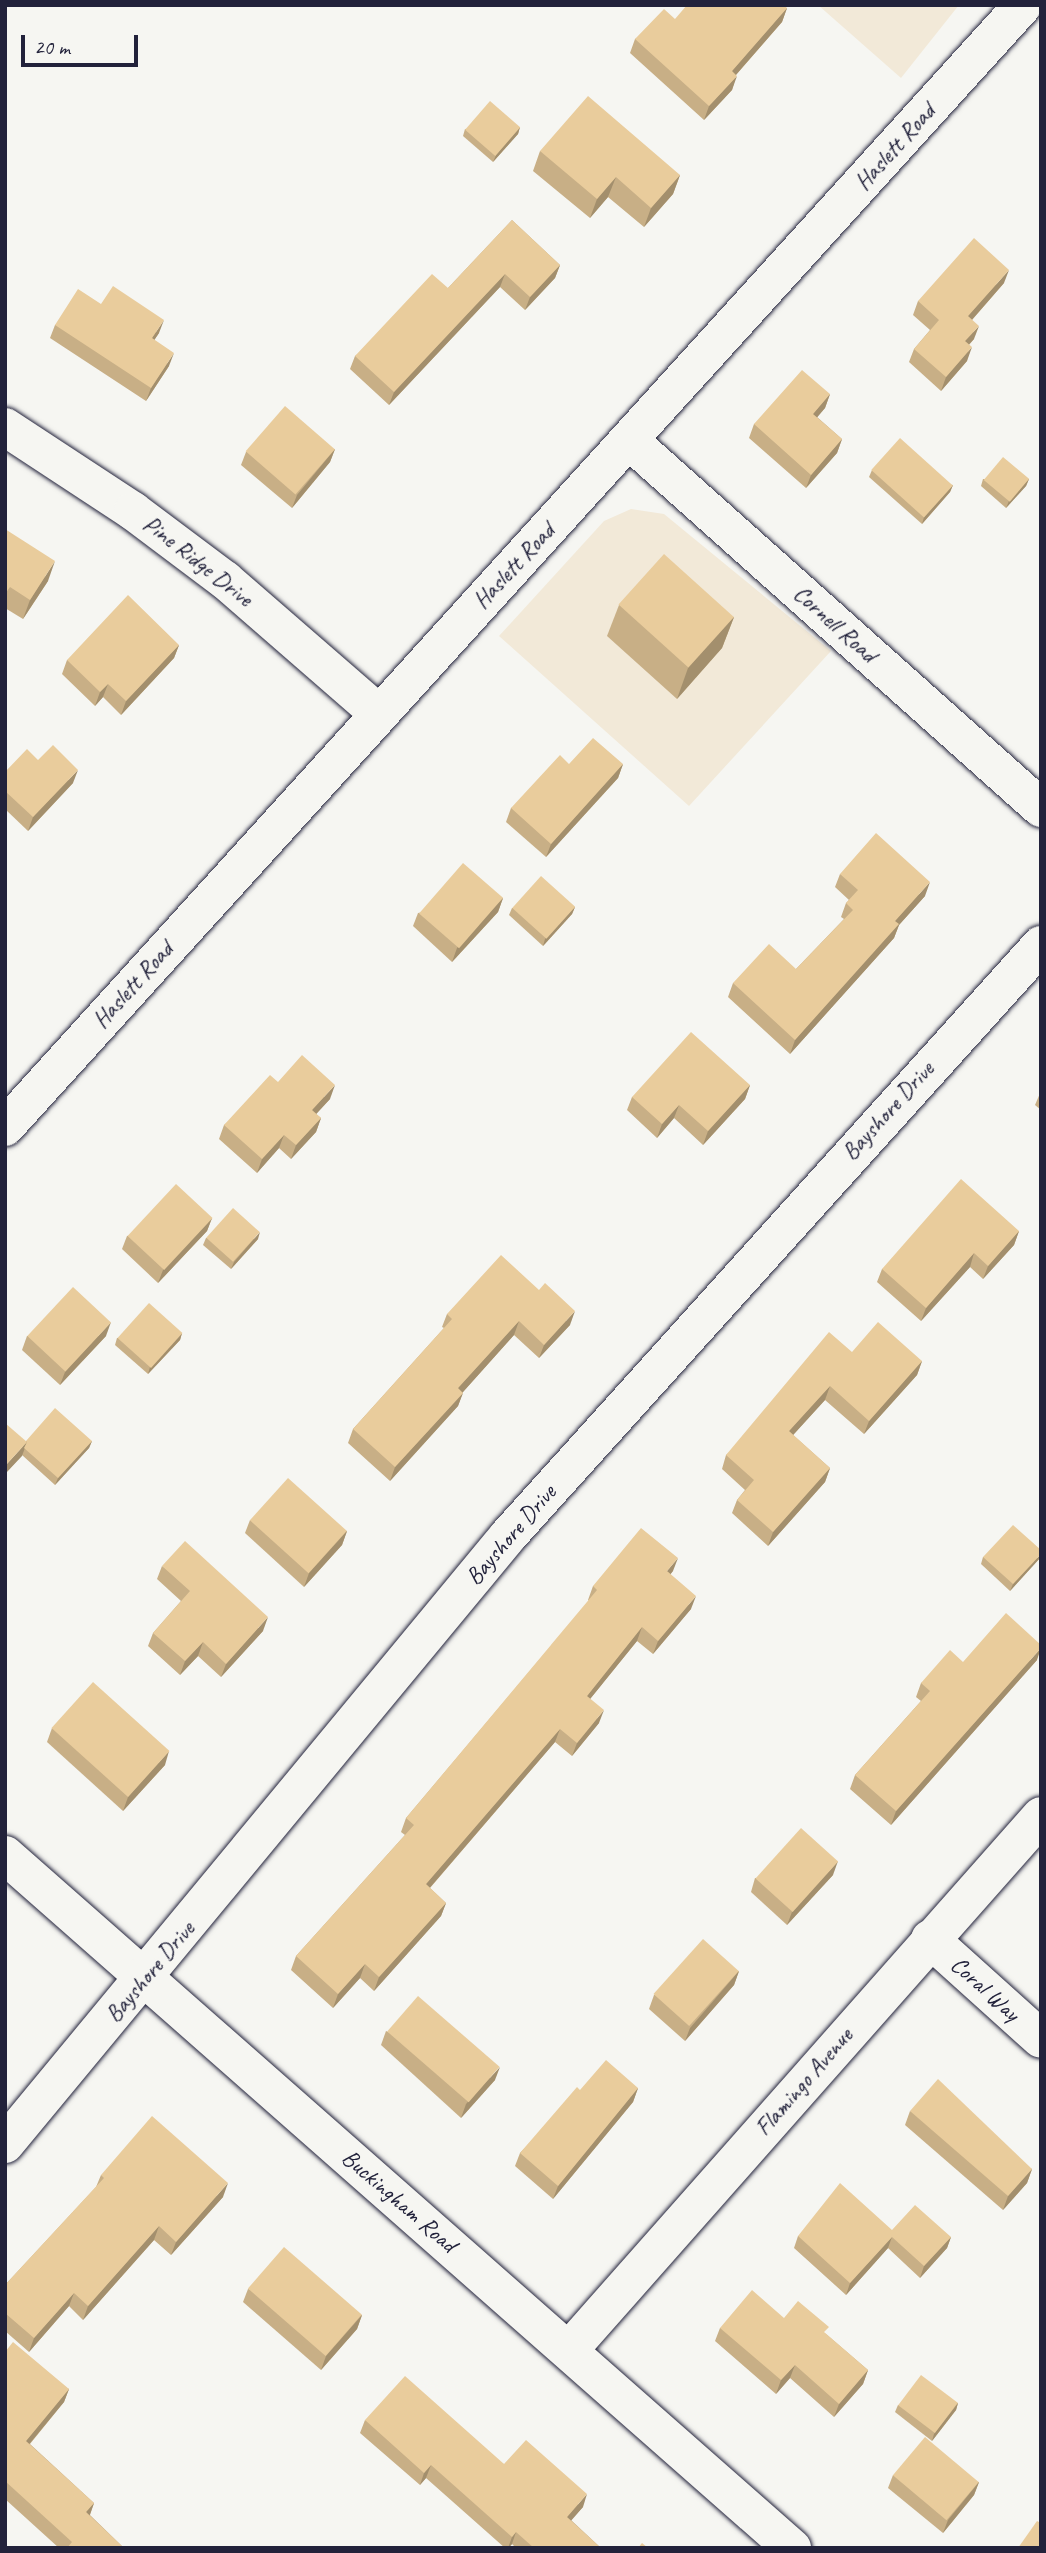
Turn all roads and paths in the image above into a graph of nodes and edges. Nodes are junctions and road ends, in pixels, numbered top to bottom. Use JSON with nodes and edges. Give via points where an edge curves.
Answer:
{"nodes":[{"id":1,"x":1023,"y":5,"type":"edge"},
{"id":2,"x":5,"y":427,"type":"edge"},
{"id":3,"x":630,"y":441,"type":"junction"},
{"id":4,"x":377,"y":713,"type":"junction"},
{"id":5,"x":1041,"y":808,"type":"edge"},
{"id":6,"x":1041,"y":946,"type":"edge"},
{"id":7,"x":5,"y":1127,"type":"edge"},
{"id":8,"x":1041,"y":1816,"type":"edge"},
{"id":9,"x":5,"y":1855,"type":"edge"},
{"id":10,"x":930,"y":1940,"type":"junction"},
{"id":11,"x":144,"y":1980,"type":"junction"},
{"id":12,"x":1041,"y":2039,"type":"edge"},
{"id":13,"x":5,"y":2144,"type":"edge"},
{"id":14,"x":570,"y":2349,"type":"junction"},
{"id":15,"x":792,"y":2548,"type":"edge"}],
"edges":[{"from":1,"to":3,"type":"street","name":"Haslett Road"},
{"from":2,"to":4,"type":"street","name":"Pine Ridge Drive","via":[[133,511],[225,580]]},
{"from":3,"to":4,"type":"street","name":"Haslett Road"},
{"from":3,"to":5,"type":"street","name":"Cornell Road"},
{"from":4,"to":7,"type":"street","name":"Haslett Road"},
{"from":6,"to":11,"type":"street","name":"Bayshore Drive","via":[[508,1536]]},
{"from":8,"to":10,"type":"street","name":"Flamingo Avenue"},
{"from":9,"to":11,"type":"street","name":"Buckingham Road"},
{"from":10,"to":12,"type":"street","name":"Coral Way"},
{"from":10,"to":14,"type":"street","name":"Flamingo Avenue"},
{"from":11,"to":13,"type":"street","name":"Bayshore Drive"},
{"from":11,"to":14,"type":"street","name":"Buckingham Road"},
{"from":14,"to":15,"type":"street","name":"Buckingham Road"}]}
